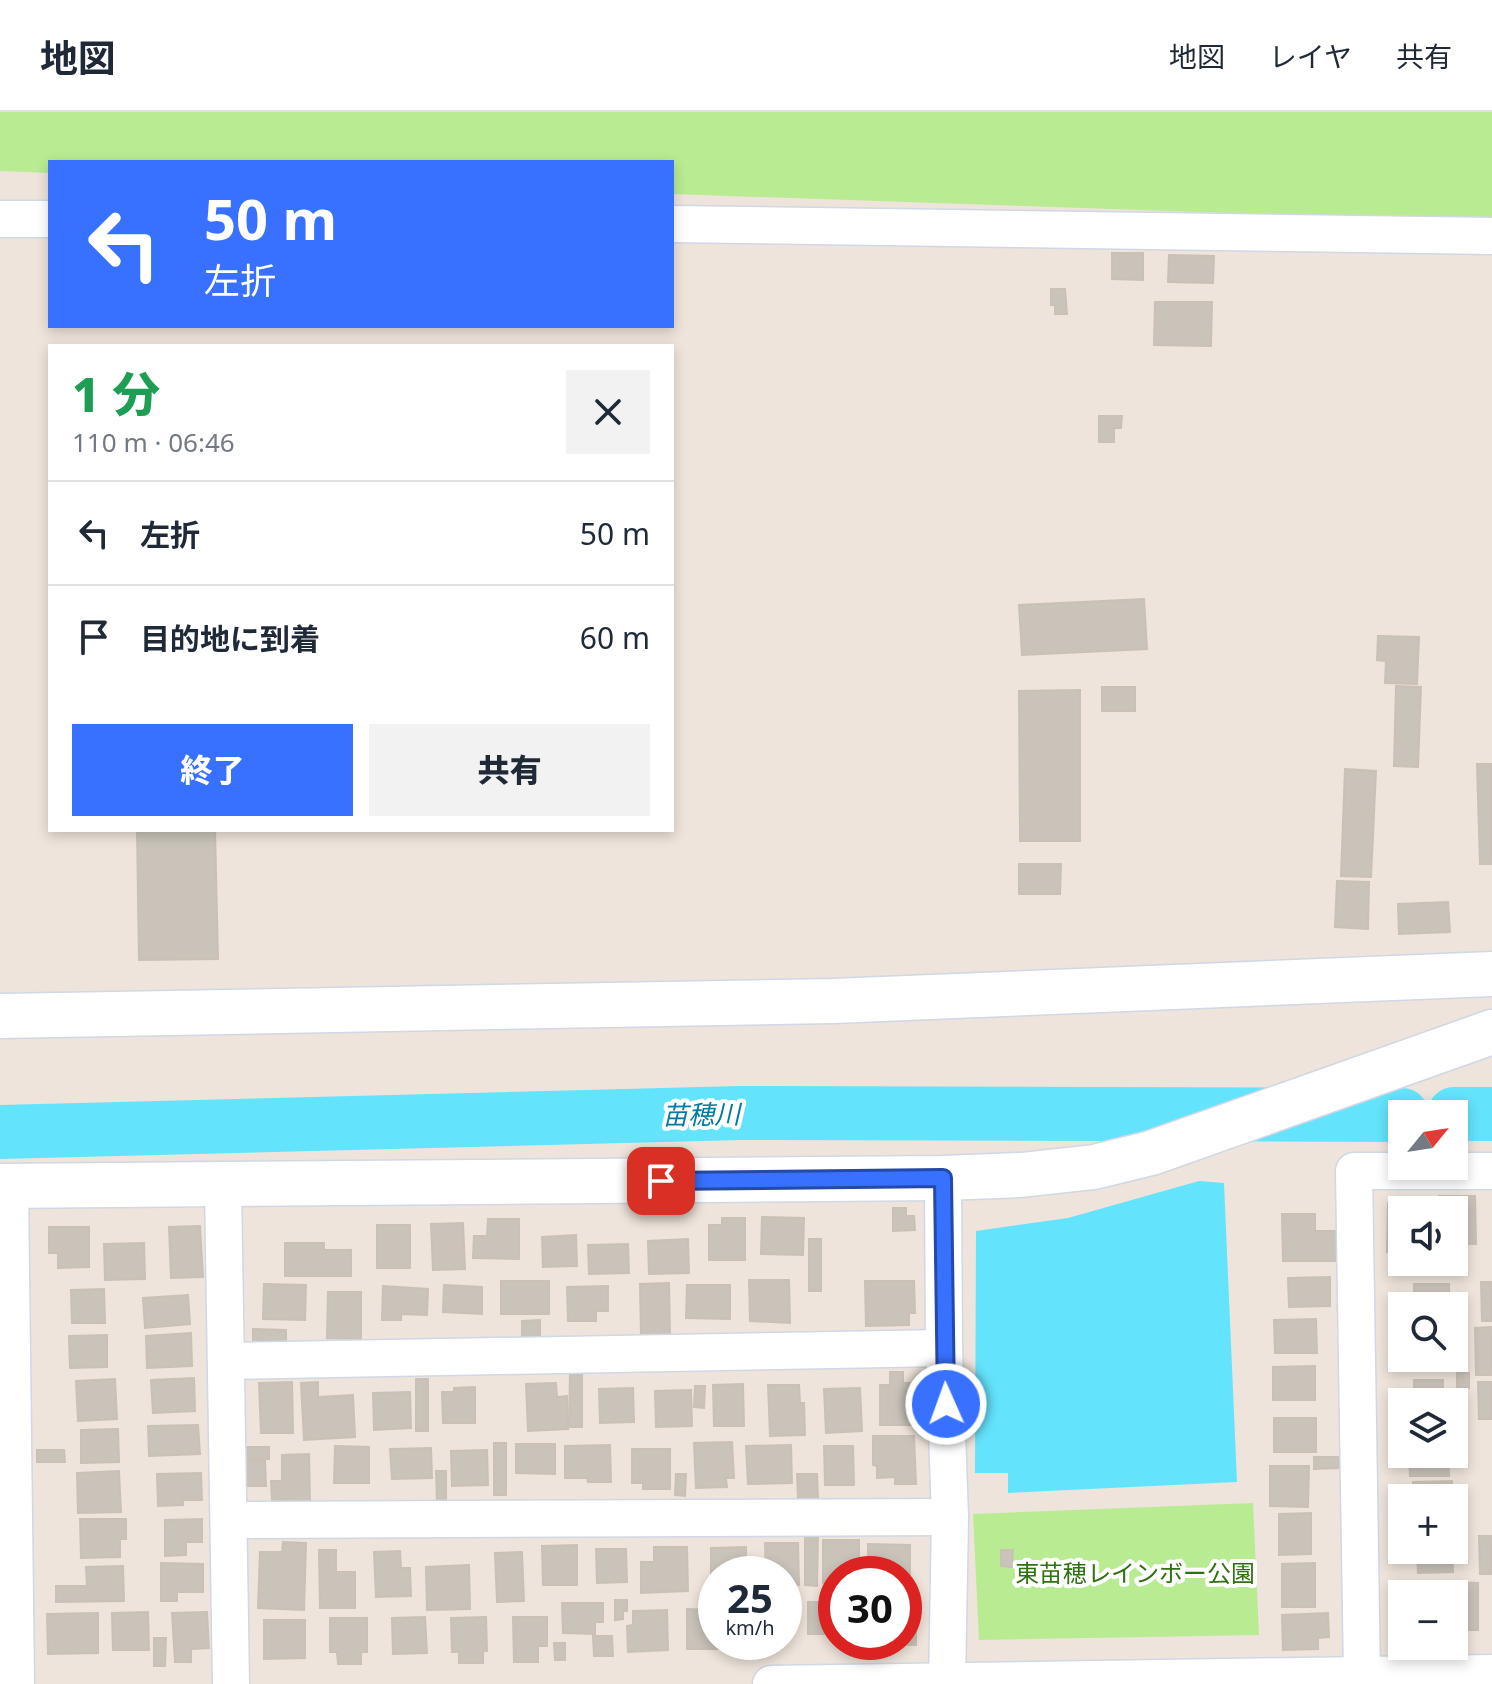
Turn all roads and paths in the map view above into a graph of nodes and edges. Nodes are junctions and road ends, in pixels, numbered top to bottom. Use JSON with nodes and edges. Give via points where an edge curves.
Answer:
{"nodes":[{"id":1,"x":0,"y":219,"type":"edge"},
{"id":2,"x":48,"y":219,"type":"edge"},
{"id":3,"x":674,"y":224,"type":"edge"},
{"id":4,"x":1492,"y":236,"type":"edge"},
{"id":5,"x":1492,"y":974,"type":"edge"},
{"id":6,"x":0,"y":1016,"type":"edge"},
{"id":7,"x":1473,"y":1039,"type":"edge"},
{"id":8,"x":1492,"y":1171,"type":"edge"},
{"id":9,"x":943,"y":1178,"type":"junction"},
{"id":10,"x":5,"y":1186,"type":"edge"},
{"id":11,"x":223,"y":1186,"type":"junction"},
{"id":12,"x":944,"y":1348,"type":"junction"},
{"id":13,"x":5,"y":1349,"type":"edge"},
{"id":14,"x":227,"y":1361,"type":"junction"},
{"id":15,"x":6,"y":1512,"type":"edge"},
{"id":16,"x":950,"y":1517,"type":"junction"},
{"id":17,"x":230,"y":1520,"type":"junction"},
{"id":18,"x":1492,"y":1673,"type":"edge"},
{"id":19,"x":1362,"y":1675,"type":"junction"},
{"id":20,"x":1152,"y":1681,"type":"edge"},
{"id":21,"x":947,"y":1683,"type":"edge"},
{"id":22,"x":16,"y":1684,"type":"edge"},
{"id":23,"x":231,"y":1684,"type":"edge"},
{"id":24,"x":771,"y":1684,"type":"edge"}],
"edges":[{"from":1,"to":2,"type":"street"},
{"from":3,"to":4,"type":"street"},
{"from":5,"to":6,"type":"street","via":[[833,1001]]},
{"from":7,"to":9,"type":"street","via":[[1151,1153],[1094,1167]]},
{"from":8,"to":19,"type":"street","via":[[1354,1171]]},
{"from":9,"to":11,"type":"street"},
{"from":9,"to":12,"type":"street"},
{"from":10,"to":11,"type":"street"},
{"from":10,"to":13,"type":"street"},
{"from":11,"to":14,"type":"street"},
{"from":12,"to":14,"type":"street"},
{"from":12,"to":16,"type":"street"},
{"from":13,"to":15,"type":"street"},
{"from":14,"to":17,"type":"street"},
{"from":15,"to":22,"type":"street"},
{"from":16,"to":17,"type":"street"},
{"from":16,"to":21,"type":"street"},
{"from":17,"to":23,"type":"street"},
{"from":18,"to":19,"type":"street"},
{"from":19,"to":20,"type":"street"},
{"from":20,"to":21,"type":"street"},
{"from":21,"to":24,"type":"street"}]}
